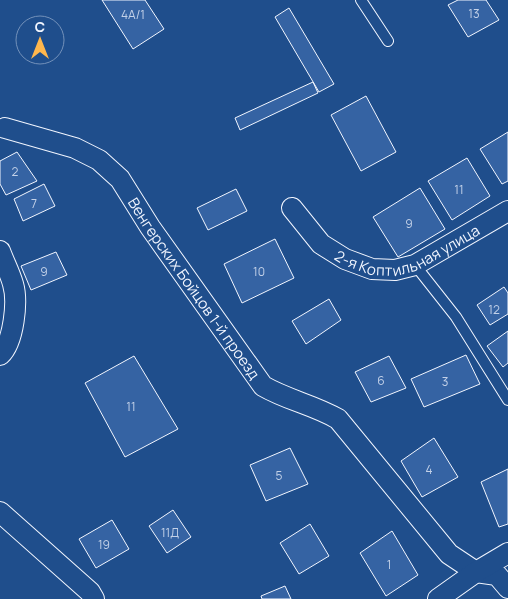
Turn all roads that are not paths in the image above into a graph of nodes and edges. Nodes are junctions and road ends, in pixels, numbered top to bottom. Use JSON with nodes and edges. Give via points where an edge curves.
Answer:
{"nodes":[{"id":1,"x":361,"y":0,"type":"edge"},
{"id":2,"x":388,"y":41,"type":"dead end"},
{"id":3,"x":2,"y":127,"type":"edge"},
{"id":4,"x":292,"y":208,"type":"dead end"},
{"id":5,"x":508,"y":210,"type":"edge"},
{"id":6,"x":0,"y":252,"type":"edge"},
{"id":7,"x":415,"y":265,"type":"junction"},
{"id":8,"x":0,"y":355,"type":"edge"},
{"id":9,"x":508,"y":400,"type":"edge"},
{"id":10,"x":0,"y":512,"type":"edge"},
{"id":11,"x":508,"y":553,"type":"edge"},
{"id":12,"x":476,"y":572,"type":"junction"},
{"id":13,"x":508,"y":588,"type":"edge"},
{"id":14,"x":94,"y":599,"type":"edge"},
{"id":15,"x":438,"y":599,"type":"edge"}],
"edges":[{"from":1,"to":2,"type":"lane"},
{"from":3,"to":12,"type":"street","name":"Венгерских Бойцов 1-й проезд","via":[[75,148],[99,160],[120,180],[263,386],[280,396],[316,406],[338,419],[449,554]]},
{"from":4,"to":7,"type":"street","name":"2-я Коптильная улица","via":[[320,244],[346,259],[372,269],[395,270]]},
{"from":5,"to":7,"type":"street","name":"2-я Коптильная улица"},
{"from":6,"to":8,"type":"street","via":[[14,285],[14,324]]},
{"from":7,"to":9,"type":"lane","via":[[456,317]]},
{"from":10,"to":14,"type":"street"},
{"from":11,"to":12,"type":"street"},
{"from":12,"to":13,"type":"street","name":"Венгерских Бойцов 1-й проезд","via":[[497,575]]},
{"from":12,"to":15,"type":"street"}]}
